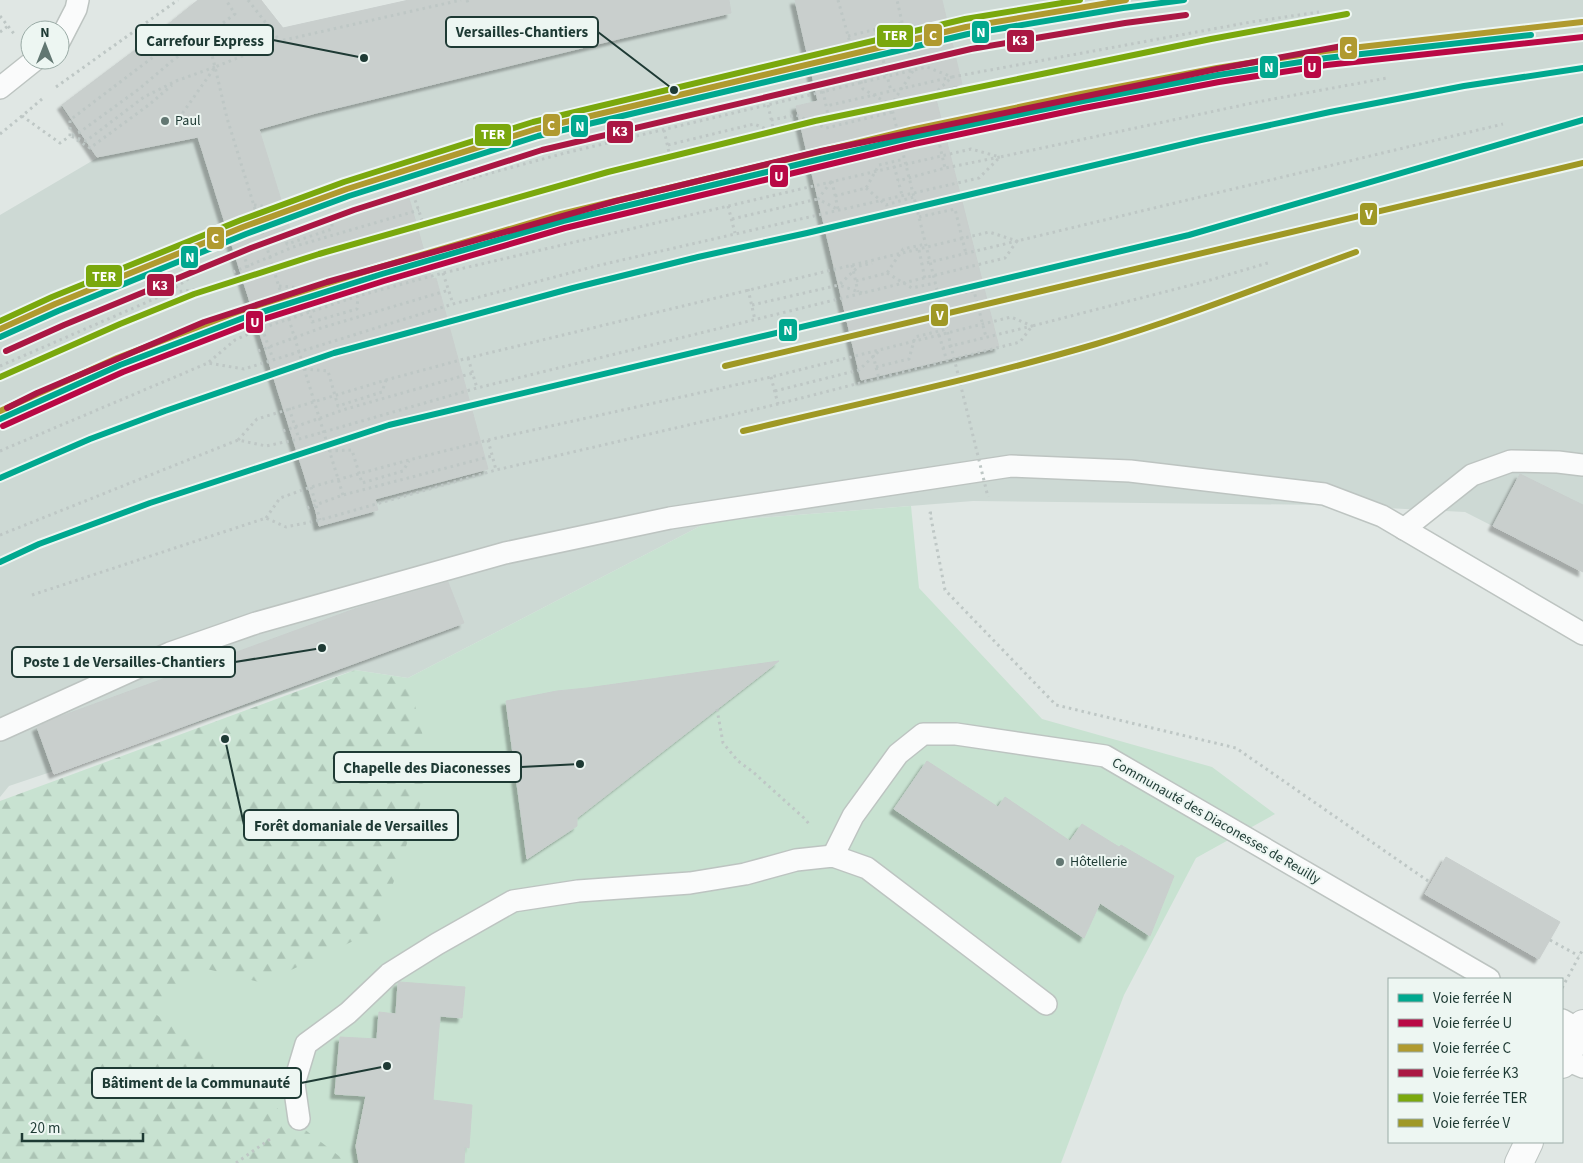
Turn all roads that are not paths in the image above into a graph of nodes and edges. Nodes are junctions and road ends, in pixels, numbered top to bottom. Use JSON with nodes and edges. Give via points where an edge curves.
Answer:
{"nodes":[{"id":1,"x":78,"y":0,"type":"edge"},
{"id":2,"x":70,"y":21,"type":"edge"},
{"id":3,"x":22,"y":70,"type":"edge"},
{"id":4,"x":0,"y":88,"type":"edge"},
{"id":5,"x":1583,"y":465,"type":"edge"},
{"id":6,"x":1404,"y":529,"type":"junction"},
{"id":7,"x":1583,"y":634,"type":"edge"},
{"id":8,"x":0,"y":730,"type":"edge"},
{"id":9,"x":833,"y":856,"type":"junction"},
{"id":10,"x":1487,"y":978,"type":"edge"},
{"id":11,"x":1046,"y":1004,"type":"dead end"},
{"id":12,"x":1575,"y":1025,"type":"edge"},
{"id":13,"x":1570,"y":1064,"type":"edge"},
{"id":14,"x":299,"y":1119,"type":"road end"},
{"id":15,"x":1529,"y":1143,"type":"edge"},
{"id":16,"x":1519,"y":1163,"type":"edge"}],
"edges":[{"from":1,"to":2,"type":"lane"},
{"from":3,"to":4,"type":"lane"},
{"from":5,"to":6,"type":"lane","via":[[1511,461],[1472,475]]},
{"from":6,"to":7,"type":"lane"},
{"from":6,"to":8,"type":"lane","via":[[1382,516],[1324,494],[1130,471],[1002,467],[670,518],[504,552],[256,622],[170,653]]},
{"from":9,"to":10,"type":"lane","name":"Communauté des Diaconesses de Reuilly","via":[[853,816],[898,754],[923,734],[956,734],[1105,756]]},
{"from":9,"to":11,"type":"lane","via":[[868,868]]},
{"from":9,"to":14,"type":"lane","via":[[796,860],[745,874],[690,883],[578,891],[513,901],[389,974],[348,1013],[306,1044],[294,1084]]},
{"from":12,"to":13,"type":"main road"},
{"from":15,"to":16,"type":"main road"}]}
